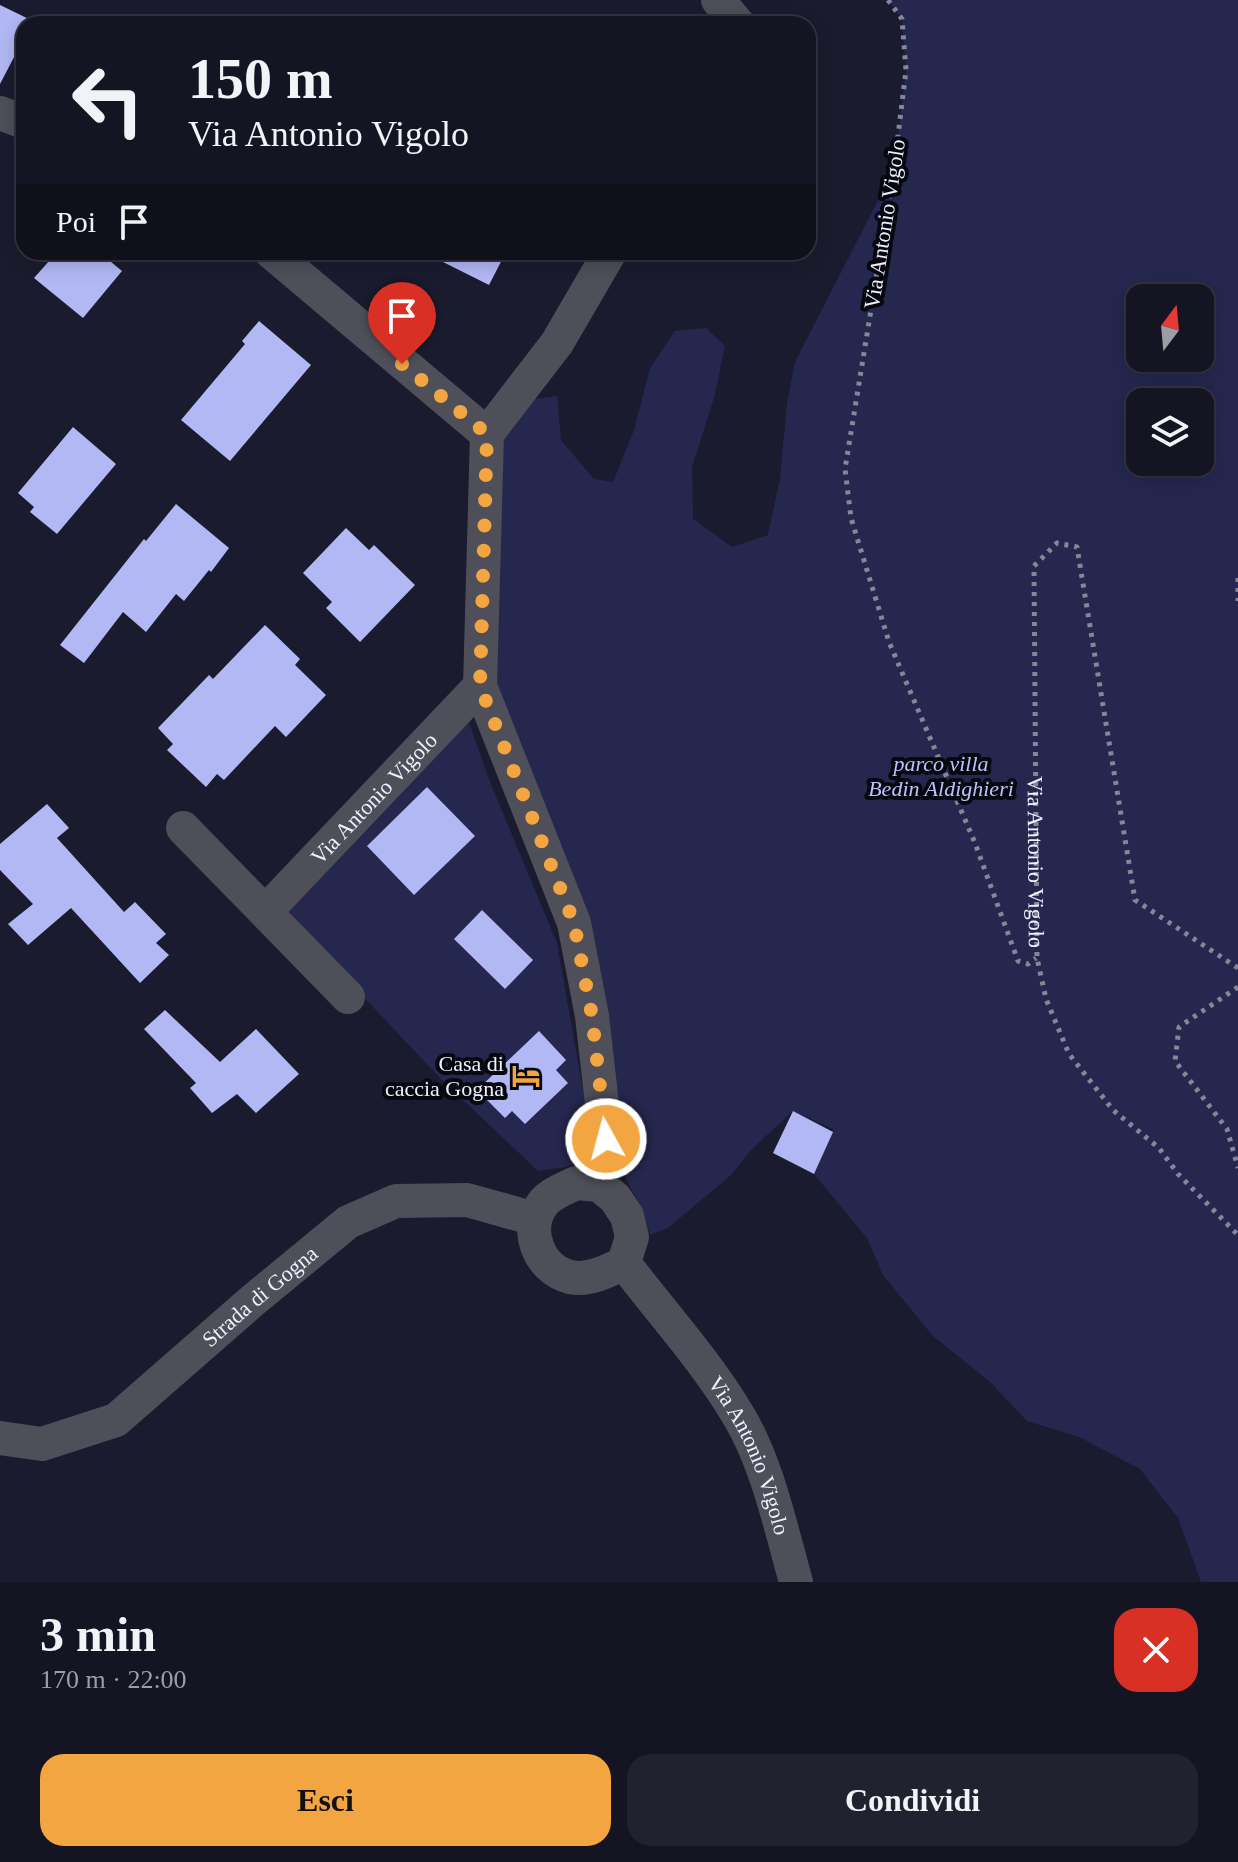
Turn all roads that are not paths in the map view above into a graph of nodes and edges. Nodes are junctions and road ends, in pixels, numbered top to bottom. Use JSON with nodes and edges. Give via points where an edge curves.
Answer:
{"nodes":[{"id":1,"x":718,"y":0,"type":"edge"},
{"id":2,"x":731,"y":16,"type":"edge"},
{"id":3,"x":280,"y":260,"type":"edge"},
{"id":4,"x":605,"y":260,"type":"edge"},
{"id":5,"x":487,"y":434,"type":"junction"},
{"id":6,"x":480,"y":686,"type":"junction"},
{"id":7,"x":183,"y":828,"type":"dead end"},
{"id":8,"x":266,"y":911,"type":"junction"},
{"id":9,"x":348,"y":997,"type":"dead end"},
{"id":10,"x":599,"y":1185,"type":"junction"},
{"id":11,"x":535,"y":1219,"type":"junction"},
{"id":12,"x":624,"y":1263,"type":"junction"},
{"id":13,"x":0,"y":1438,"type":"edge"},
{"id":14,"x":796,"y":1582,"type":"edge"}],
"edges":[{"from":1,"to":2,"type":"street"},
{"from":3,"to":5,"type":"street"},
{"from":4,"to":5,"type":"street","via":[[557,343]]},
{"from":5,"to":6,"type":"street"},
{"from":6,"to":8,"type":"street","name":"Via Antonio Vigolo"},
{"from":6,"to":10,"type":"street","via":[[574,923],[592,1016],[606,1139]]},
{"from":7,"to":8,"type":"street"},
{"from":8,"to":9,"type":"street"},
{"from":10,"to":11,"type":"street","via":[[576,1183],[558,1192],[545,1201]]},
{"from":10,"to":12,"type":"street","via":[[627,1216],[632,1237]]},
{"from":11,"to":12,"type":"street","via":[[534,1241],[547,1265],[571,1277],[598,1275]]},
{"from":11,"to":13,"type":"street","name":"Strada di Gogna","via":[[467,1200],[396,1201],[348,1222],[116,1420],[42,1444]]},
{"from":12,"to":14,"type":"street","name":"Via Antonio Vigolo","via":[[739,1416],[771,1491]]}]}
